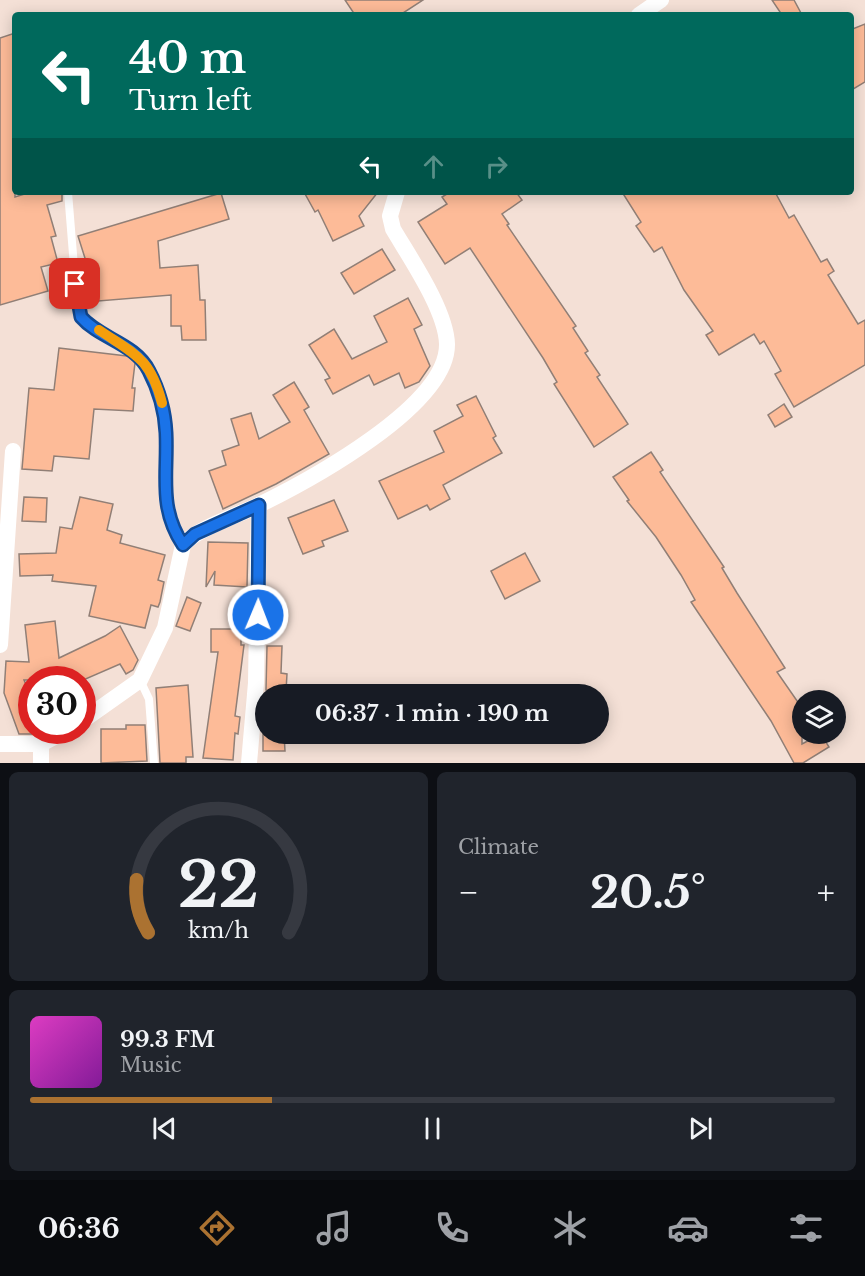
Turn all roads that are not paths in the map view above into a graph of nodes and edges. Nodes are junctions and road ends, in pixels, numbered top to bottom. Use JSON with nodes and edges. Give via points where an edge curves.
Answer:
{"nodes":[{"id":1,"x":661,"y":0,"type":"edge"},
{"id":2,"x":643,"y":12,"type":"edge"},
{"id":3,"x":68,"y":195,"type":"edge"},
{"id":4,"x":396,"y":195,"type":"edge"},
{"id":5,"x":13,"y":451,"type":"dead end"},
{"id":6,"x":259,"y":505,"type":"junction"},
{"id":7,"x":183,"y":545,"type":"junction"},
{"id":8,"x":0,"y":645,"type":"edge"},
{"id":9,"x":140,"y":680,"type":"junction"},
{"id":10,"x":96,"y":711,"type":"edge"},
{"id":11,"x":0,"y":744,"type":"edge"},
{"id":12,"x":18,"y":744,"type":"edge"},
{"id":13,"x":41,"y":744,"type":"edge"},
{"id":14,"x":41,"y":763,"type":"edge"},
{"id":15,"x":154,"y":763,"type":"edge"},
{"id":16,"x":249,"y":763,"type":"edge"}],
"edges":[{"from":1,"to":2,"type":"street"},
{"from":3,"to":7,"type":"lane","via":[[81,317],[135,353],[149,370],[161,400],[166,433],[164,479],[168,514]]},
{"from":4,"to":6,"type":"street","via":[[390,216],[393,229],[442,320],[447,344],[445,359],[420,399],[381,431],[342,459]]},
{"from":5,"to":8,"type":"street"},
{"from":6,"to":7,"type":"street","via":[[195,534]]},
{"from":6,"to":16,"type":"street","via":[[256,683]]},
{"from":7,"to":9,"type":"street","via":[[165,628]]},
{"from":9,"to":10,"type":"street"},
{"from":9,"to":15,"type":"lane","via":[[149,699]]},
{"from":11,"to":12,"type":"street"},
{"from":13,"to":14,"type":"street"}]}
